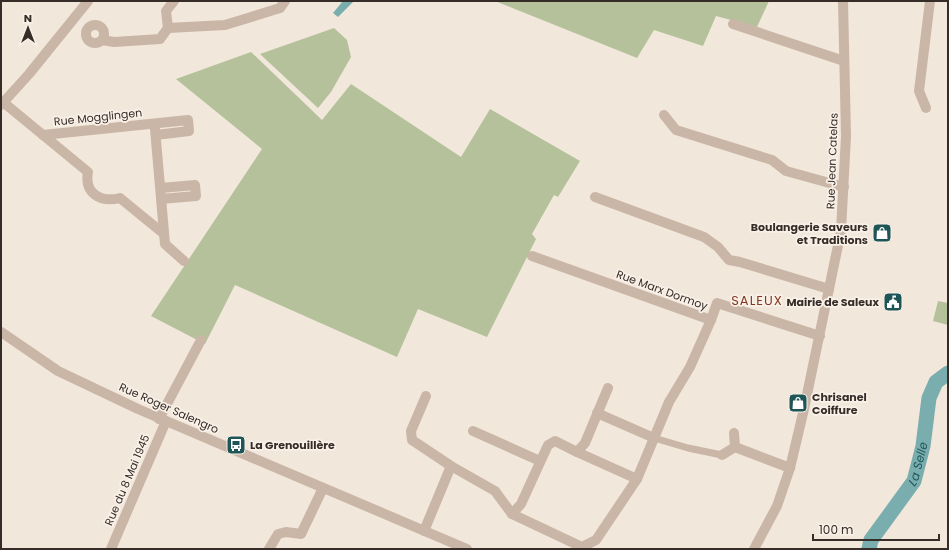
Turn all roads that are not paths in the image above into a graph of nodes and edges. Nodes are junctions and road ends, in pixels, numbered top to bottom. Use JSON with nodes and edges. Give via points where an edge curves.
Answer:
{"nodes":[{"id":1,"x":88,"y":1,"type":"edge"},
{"id":2,"x":174,"y":1,"type":"edge"},
{"id":3,"x":286,"y":1,"type":"edge"},
{"id":4,"x":843,"y":1,"type":"edge"},
{"id":5,"x":930,"y":1,"type":"edge"},
{"id":6,"x":733,"y":24,"type":"dead end"},
{"id":7,"x":168,"y":28,"type":"junction"},
{"id":8,"x":102,"y":40,"type":"dead end"},
{"id":9,"x":844,"y":61,"type":"junction"},
{"id":10,"x":2,"y":104,"type":"edge"},
{"id":11,"x":926,"y":108,"type":"dead end"},
{"id":12,"x":664,"y":115,"type":"dead end"},
{"id":13,"x":155,"y":123,"type":"junction"},
{"id":14,"x":43,"y":135,"type":"junction"},
{"id":15,"x":156,"y":135,"type":"junction"},
{"id":16,"x":844,"y":187,"type":"junction"},
{"id":17,"x":160,"y":188,"type":"junction"},
{"id":18,"x":595,"y":198,"type":"dead end"},
{"id":19,"x":161,"y":199,"type":"junction"},
{"id":20,"x":164,"y":234,"type":"junction"},
{"id":21,"x":532,"y":256,"type":"dead end"},
{"id":22,"x":184,"y":261,"type":"dead end"},
{"id":23,"x":829,"y":289,"type":"junction"},
{"id":24,"x":711,"y":320,"type":"junction"},
{"id":25,"x":1,"y":332,"type":"edge"},
{"id":26,"x":820,"y":336,"type":"junction"},
{"id":27,"x":201,"y":340,"type":"dead end"},
{"id":28,"x":608,"y":388,"type":"dead end"},
{"id":29,"x":426,"y":396,"type":"dead end"},
{"id":30,"x":597,"y":413,"type":"junction"},
{"id":31,"x":163,"y":420,"type":"junction"},
{"id":32,"x":472,"y":431,"type":"dead end"},
{"id":33,"x":734,"y":433,"type":"dead end"},
{"id":34,"x":654,"y":438,"type":"junction"},
{"id":35,"x":735,"y":447,"type":"junction"},
{"id":36,"x":577,"y":452,"type":"junction"},
{"id":37,"x":722,"y":455,"type":"joint"},
{"id":38,"x":540,"y":461,"type":"junction"},
{"id":39,"x":451,"y":466,"type":"junction"},
{"id":40,"x":790,"y":468,"type":"junction"},
{"id":41,"x":637,"y":479,"type":"junction"},
{"id":42,"x":323,"y":488,"type":"junction"},
{"id":43,"x":512,"y":514,"type":"junction"},
{"id":44,"x":424,"y":531,"type":"junction"},
{"id":45,"x":582,"y":548,"type":"edge"},
{"id":46,"x":111,"y":549,"type":"edge"},
{"id":47,"x":270,"y":549,"type":"edge"},
{"id":48,"x":467,"y":549,"type":"edge"},
{"id":49,"x":754,"y":549,"type":"edge"}],
"edges":[{"from":1,"to":10,"type":"street"},
{"from":2,"to":7,"type":"street","via":[[166,11]]},
{"from":3,"to":7,"type":"street","via":[[280,8],[225,25]]},
{"from":4,"to":9,"type":"street","name":"Rue Jean Catelas"},
{"from":5,"to":11,"type":"street","via":[[919,91]]},
{"from":6,"to":9,"type":"street"},
{"from":7,"to":8,"type":"street","via":[[160,39],[114,42]]},
{"from":9,"to":16,"type":"street","name":"Rue Jean Catelas"},
{"from":10,"to":14,"type":"street","name":"Rue Mogglingen"},
{"from":12,"to":16,"type":"street","via":[[676,130],[772,160],[786,171]]},
{"from":13,"to":14,"type":"street","name":"Rue Mogglingen"},
{"from":13,"to":15,"type":"street","name":"Rue Mogglingen"},
{"from":13,"to":15,"type":"street","name":"Rue Mogglingen","via":[[188,120],[189,131]]},
{"from":14,"to":20,"type":"street","name":"Rue Mogglingen","via":[[88,172],[90,192],[104,200],[120,198]]},
{"from":15,"to":17,"type":"street","name":"Rue Mogglingen"},
{"from":16,"to":23,"type":"street","name":"Rue Jean Catelas","via":[[841,231]]},
{"from":17,"to":19,"type":"street","name":"Rue Mogglingen"},
{"from":17,"to":19,"type":"street","via":[[195,185],[196,196]]},
{"from":18,"to":23,"type":"street","via":[[704,237],[718,247],[729,260]]},
{"from":19,"to":20,"type":"street","name":"Rue Mogglingen"},
{"from":20,"to":22,"type":"street","name":"Rue Mogglingen","via":[[165,244]]},
{"from":21,"to":24,"type":"street","name":"Rue Marx Dormoy"},
{"from":23,"to":26,"type":"street","name":"Rue Jean Catelas"},
{"from":24,"to":26,"type":"street","name":"Rue Marx Dormoy","via":[[717,303]]},
{"from":24,"to":34,"type":"street"},
{"from":25,"to":31,"type":"street","name":"Rue Roger Salengro","via":[[58,371]]},
{"from":26,"to":40,"type":"street","name":"Rue Jean Catelas"},
{"from":27,"to":31,"type":"street","name":"Rue du 8 Mai 1945"},
{"from":28,"to":30,"type":"street"},
{"from":29,"to":39,"type":"street","via":[[411,431],[412,440]]},
{"from":30,"to":34,"type":"street"},
{"from":30,"to":36,"type":"street","via":[[585,443]]},
{"from":31,"to":42,"type":"street","name":"Rue Roger Salengro"},
{"from":31,"to":46,"type":"street","name":"Rue du 8 Mai 1945"},
{"from":32,"to":38,"type":"street"},
{"from":33,"to":35,"type":"street"},
{"from":34,"to":37,"type":"street"},
{"from":34,"to":41,"type":"street"},
{"from":35,"to":37,"type":"street"},
{"from":35,"to":40,"type":"street"},
{"from":36,"to":38,"type":"street","via":[[555,441],[548,445]]},
{"from":36,"to":41,"type":"street"},
{"from":38,"to":43,"type":"street","via":[[522,504]]},
{"from":39,"to":43,"type":"street","via":[[494,491]]},
{"from":39,"to":44,"type":"street"},
{"from":40,"to":49,"type":"street","name":"Rue Jean Catelas","via":[[777,506]]},
{"from":41,"to":45,"type":"street","via":[[596,540]]},
{"from":42,"to":44,"type":"street","name":"Rue Roger Salengro"},
{"from":42,"to":47,"type":"street","via":[[301,534],[278,534]]},
{"from":43,"to":45,"type":"street"},
{"from":44,"to":48,"type":"street","name":"Rue Roger Salengro"}]}
